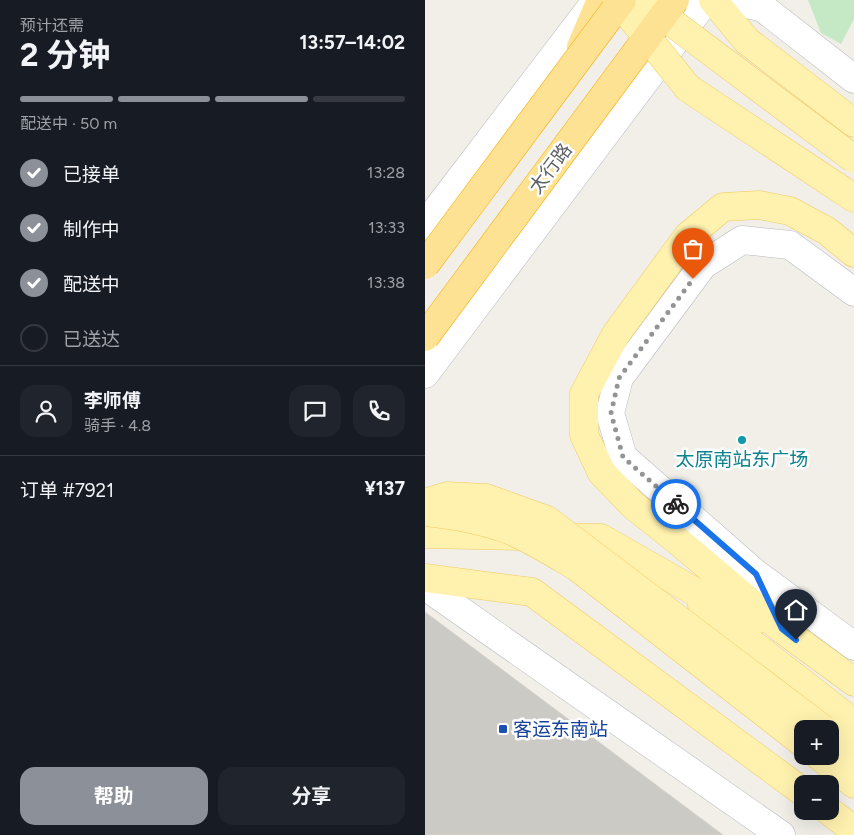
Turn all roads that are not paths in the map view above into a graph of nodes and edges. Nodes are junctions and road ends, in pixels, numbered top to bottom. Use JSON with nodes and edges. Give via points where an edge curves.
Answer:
{"nodes":[{"id":1,"x":599,"y":0,"type":"edge"},
{"id":2,"x":617,"y":0,"type":"edge"},
{"id":3,"x":622,"y":0,"type":"edge"},
{"id":4,"x":642,"y":0,"type":"edge"},
{"id":5,"x":675,"y":0,"type":"edge"},
{"id":6,"x":706,"y":0,"type":"edge"},
{"id":7,"x":713,"y":0,"type":"edge"},
{"id":8,"x":731,"y":0,"type":"edge"},
{"id":9,"x":572,"y":66,"type":"junction"},
{"id":10,"x":854,"y":79,"type":"edge"},
{"id":11,"x":854,"y":123,"type":"edge"},
{"id":12,"x":854,"y":159,"type":"edge"},
{"id":13,"x":854,"y":198,"type":"edge"},
{"id":14,"x":425,"y":225,"type":"edge"},
{"id":15,"x":854,"y":253,"type":"edge"},
{"id":16,"x":425,"y":265,"type":"edge"},
{"id":17,"x":854,"y":292,"type":"edge"},
{"id":18,"x":425,"y":337,"type":"edge"},
{"id":19,"x":425,"y":374,"type":"edge"},
{"id":20,"x":425,"y":503,"type":"edge"},
{"id":21,"x":425,"y":512,"type":"edge"},
{"id":22,"x":425,"y":534,"type":"edge"},
{"id":23,"x":655,"y":569,"type":"junction"},
{"id":24,"x":756,"y":574,"type":"junction"},
{"id":25,"x":425,"y":578,"type":"edge"},
{"id":26,"x":425,"y":586,"type":"edge"},
{"id":27,"x":782,"y":629,"type":"junction"},
{"id":28,"x":854,"y":646,"type":"edge"},
{"id":29,"x":854,"y":682,"type":"edge"},
{"id":30,"x":811,"y":720,"type":"edge"},
{"id":31,"x":854,"y":723,"type":"edge"},
{"id":32,"x":794,"y":736,"type":"edge"},
{"id":33,"x":839,"y":741,"type":"edge"},
{"id":34,"x":854,"y":752,"type":"edge"},
{"id":35,"x":830,"y":765,"type":"edge"},
{"id":36,"x":854,"y":784,"type":"edge"},
{"id":37,"x":794,"y":785,"type":"edge"},
{"id":38,"x":839,"y":819,"type":"edge"},
{"id":39,"x":854,"y":830,"type":"edge"},
{"id":40,"x":781,"y":835,"type":"edge"}],
"edges":[{"from":1,"to":9,"type":"highway","bridge":true},
{"from":1,"to":14,"type":"main road"},
{"from":2,"to":13,"type":"main road","bridge":true,"via":[[688,88]]},
{"from":3,"to":9,"type":"highway","bridge":true},
{"from":4,"to":12,"type":"main road","bridge":true},
{"from":5,"to":18,"type":"highway","name":"太行路","bridge":true},
{"from":6,"to":19,"type":"main road"},
{"from":7,"to":11,"type":"main road","via":[[747,41]]},
{"from":8,"to":10,"type":"main road","via":[[763,8]]},
{"from":9,"to":16,"type":"highway","bridge":true},
{"from":15,"to":27,"type":"main road","via":[[827,232],[790,211],[759,205],[723,207],[688,236],[615,334],[584,394],[584,435],[602,473],[634,506]]},
{"from":17,"to":24,"type":"main road","via":[[790,245],[742,240],[703,264],[619,378],[611,413],[623,457]]},
{"from":20,"to":30,"type":"main road","bridge":true,"via":[[447,496],[485,498],[547,520]]},
{"from":21,"to":32,"type":"main road","bridge":true,"via":[[460,516],[509,530],[541,546],[577,568]]},
{"from":22,"to":23,"type":"main road","via":[[601,538]]},
{"from":23,"to":27,"type":"main road","via":[[706,598]]},
{"from":23,"to":31,"type":"main road"},
{"from":24,"to":27,"type":"main road"},
{"from":24,"to":28,"type":"main road"},
{"from":25,"to":37,"type":"main road","via":[[532,592]]},
{"from":26,"to":40,"type":"main road"},
{"from":27,"to":29,"type":"main road"},
{"from":33,"to":34,"type":"main road"},
{"from":35,"to":36,"type":"main road"},
{"from":38,"to":39,"type":"main road"}]}
